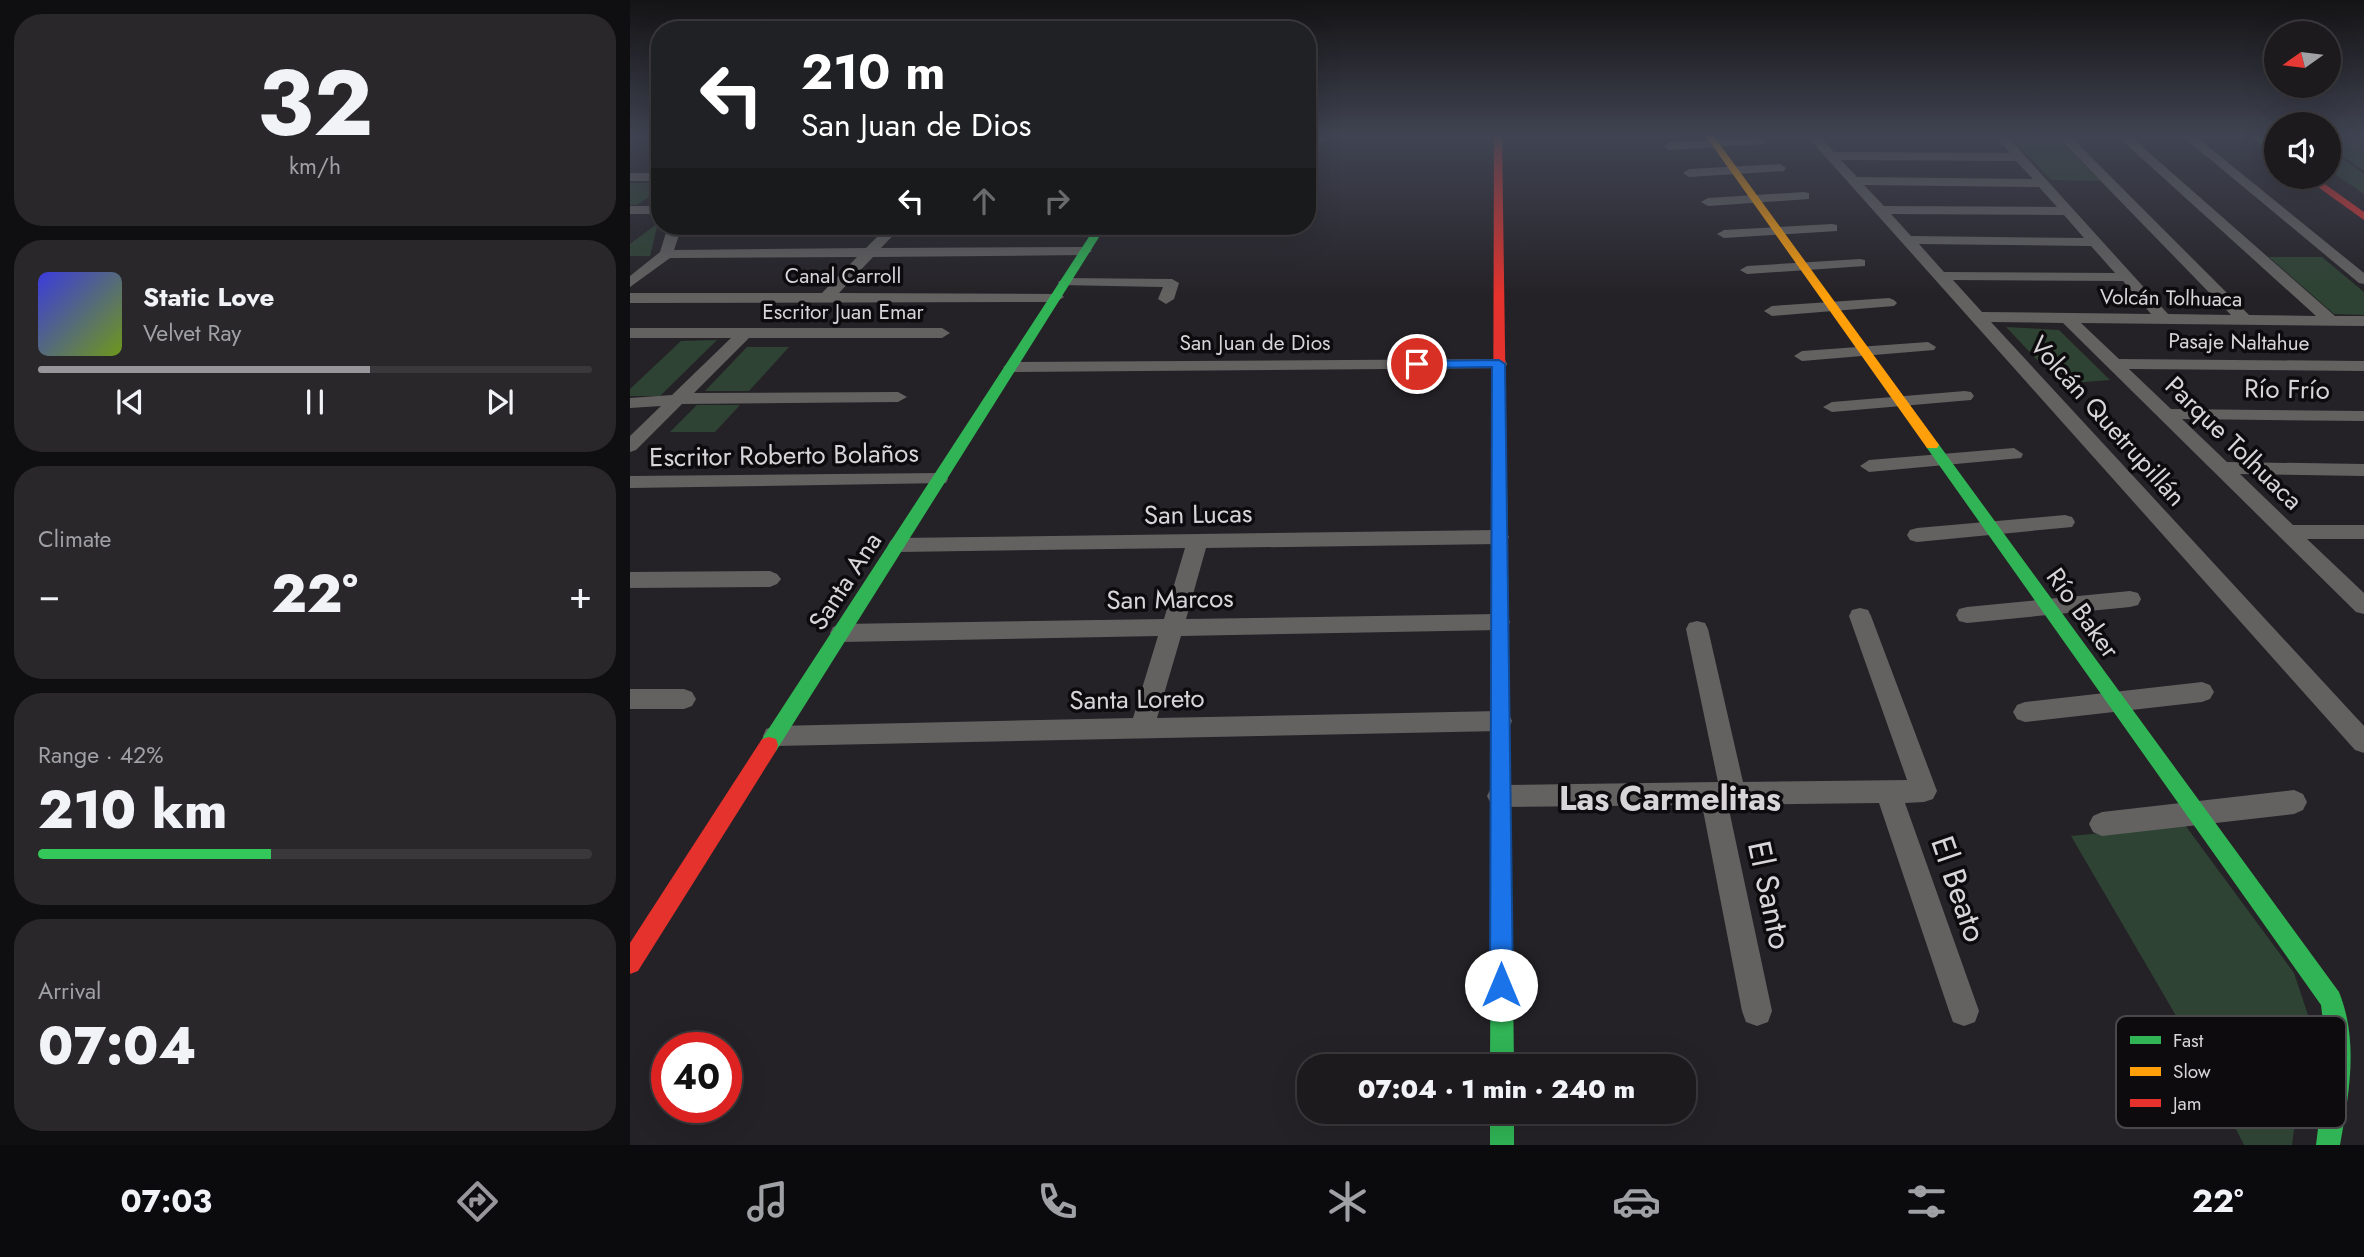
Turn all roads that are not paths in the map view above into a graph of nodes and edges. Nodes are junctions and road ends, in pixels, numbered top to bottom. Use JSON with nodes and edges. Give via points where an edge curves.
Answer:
{"nodes":[{"id":1,"x":1498,"y":188,"type":"edge"},
{"id":2,"x":1747,"y":188,"type":"edge"},
{"id":3,"x":1861,"y":188,"type":"edge"},
{"id":4,"x":2048,"y":188,"type":"edge"},
{"id":5,"x":2115,"y":188,"type":"edge"},
{"id":6,"x":2182,"y":188,"type":"edge"},
{"id":7,"x":2252,"y":188,"type":"edge"},
{"id":8,"x":2345,"y":188,"type":"edge"},
{"id":9,"x":2326,"y":189,"type":"edge"},
{"id":10,"x":1804,"y":196,"type":"dead end"},
{"id":11,"x":1755,"y":199,"type":"junction"},
{"id":12,"x":1708,"y":202,"type":"dead end"},
{"id":13,"x":2364,"y":202,"type":"edge"},
{"id":14,"x":1880,"y":209,"type":"junction"},
{"id":15,"x":630,"y":210,"type":"edge"},
{"id":16,"x":651,"y":210,"type":"edge"},
{"id":17,"x":2068,"y":211,"type":"junction"},
{"id":18,"x":2364,"y":217,"type":"edge"},
{"id":19,"x":1832,"y":228,"type":"dead end"},
{"id":20,"x":1778,"y":231,"type":"junction"},
{"id":21,"x":1724,"y":234,"type":"dead end"},
{"id":22,"x":672,"y":235,"type":"edge"},
{"id":23,"x":886,"y":235,"type":"edge"},
{"id":24,"x":1095,"y":235,"type":"edge"},
{"id":25,"x":1908,"y":240,"type":"junction"},
{"id":26,"x":2096,"y":242,"type":"junction"},
{"id":27,"x":1085,"y":251,"type":"junction"},
{"id":28,"x":869,"y":253,"type":"junction"},
{"id":29,"x":666,"y":254,"type":"junction"},
{"id":30,"x":1860,"y":263,"type":"dead end"},
{"id":31,"x":1803,"y":266,"type":"junction"},
{"id":32,"x":1747,"y":270,"type":"dead end"},
{"id":33,"x":1940,"y":276,"type":"junction"},
{"id":34,"x":2126,"y":277,"type":"junction"},
{"id":35,"x":2364,"y":280,"type":"edge"},
{"id":36,"x":1065,"y":282,"type":"junction"},
{"id":37,"x":630,"y":283,"type":"edge"},
{"id":38,"x":827,"y":297,"type":"junction"},
{"id":39,"x":1056,"y":297,"type":"junction"},
{"id":40,"x":630,"y":298,"type":"edge"},
{"id":41,"x":1166,"y":299,"type":"dead end"},
{"id":42,"x":1889,"y":303,"type":"dead end"},
{"id":43,"x":1833,"y":307,"type":"junction"},
{"id":44,"x":1772,"y":311,"type":"dead end"},
{"id":45,"x":1977,"y":317,"type":"junction"},
{"id":46,"x":2067,"y":318,"type":"junction"},
{"id":47,"x":2164,"y":319,"type":"junction"},
{"id":48,"x":2245,"y":320,"type":"junction"},
{"id":49,"x":2331,"y":321,"type":"junction"},
{"id":50,"x":2364,"y":321,"type":"edge"},
{"id":51,"x":942,"y":332,"type":"dead end"},
{"id":52,"x":745,"y":333,"type":"junction"},
{"id":53,"x":630,"y":334,"type":"edge"},
{"id":54,"x":1928,"y":347,"type":"dead end"},
{"id":55,"x":1865,"y":351,"type":"junction"},
{"id":56,"x":1802,"y":356,"type":"dead end"},
{"id":57,"x":2114,"y":363,"type":"junction"},
{"id":58,"x":1499,"y":364,"type":"junction"},
{"id":59,"x":2364,"y":366,"type":"edge"},
{"id":60,"x":1011,"y":367,"type":"junction"},
{"id":61,"x":1965,"y":396,"type":"dead end"},
{"id":62,"x":898,"y":397,"type":"dead end"},
{"id":63,"x":677,"y":401,"type":"junction"},
{"id":64,"x":1901,"y":401,"type":"junction"},
{"id":65,"x":630,"y":403,"type":"edge"},
{"id":66,"x":1832,"y":407,"type":"dead end"},
{"id":67,"x":2166,"y":414,"type":"junction"},
{"id":68,"x":2364,"y":416,"type":"edge"},
{"id":69,"x":630,"y":446,"type":"edge"},
{"id":70,"x":2014,"y":454,"type":"dead end"},
{"id":71,"x":1943,"y":460,"type":"junction"},
{"id":72,"x":1869,"y":466,"type":"dead end"},
{"id":73,"x":2222,"y":468,"type":"junction"},
{"id":74,"x":2364,"y":470,"type":"edge"},
{"id":75,"x":940,"y":479,"type":"junction"},
{"id":76,"x":630,"y":482,"type":"edge"},
{"id":77,"x":2066,"y":522,"type":"dead end"},
{"id":78,"x":1992,"y":528,"type":"junction"},
{"id":79,"x":2288,"y":532,"type":"junction"},
{"id":80,"x":2364,"y":532,"type":"edge"},
{"id":81,"x":1917,"y":535,"type":"dead end"},
{"id":82,"x":1499,"y":537,"type":"junction"},
{"id":83,"x":1198,"y":540,"type":"junction"},
{"id":84,"x":898,"y":545,"type":"junction"},
{"id":85,"x":771,"y":579,"type":"dead end"},
{"id":86,"x":630,"y":580,"type":"edge"},
{"id":87,"x":2130,"y":599,"type":"dead end"},
{"id":88,"x":2363,"y":603,"type":"edge"},
{"id":89,"x":2049,"y":607,"type":"junction"},
{"id":90,"x":1967,"y":615,"type":"dead end"},
{"id":91,"x":1860,"y":616,"type":"dead end"},
{"id":92,"x":1499,"y":622,"type":"junction"},
{"id":93,"x":1172,"y":627,"type":"junction"},
{"id":94,"x":1697,"y":629,"type":"dead end"},
{"id":95,"x":841,"y":633,"type":"junction"},
{"id":96,"x":2202,"y":692,"type":"dead end"},
{"id":97,"x":630,"y":699,"type":"edge"},
{"id":98,"x":684,"y":699,"type":"dead end"},
{"id":99,"x":2117,"y":701,"type":"junction"},
{"id":100,"x":2025,"y":712,"type":"dead end"},
{"id":101,"x":1500,"y":721,"type":"junction"},
{"id":102,"x":1142,"y":729,"type":"junction"},
{"id":103,"x":775,"y":736,"type":"junction"},
{"id":104,"x":2364,"y":743,"type":"edge"},
{"id":105,"x":1888,"y":791,"type":"junction"},
{"id":106,"x":1723,"y":793,"type":"junction"},
{"id":107,"x":1500,"y":796,"type":"junction"},
{"id":108,"x":2294,"y":802,"type":"dead end"},
{"id":109,"x":2198,"y":813,"type":"junction"},
{"id":110,"x":2102,"y":824,"type":"dead end"},
{"id":111,"x":630,"y":963,"type":"edge"},
{"id":112,"x":1757,"y":1011,"type":"dead end"},
{"id":113,"x":1964,"y":1011,"type":"dead end"},
{"id":114,"x":2337,"y":1016,"type":"edge"},
{"id":115,"x":1502,"y":1054,"type":"edge"},
{"id":116,"x":1502,"y":1124,"type":"edge"},
{"id":117,"x":1502,"y":1145,"type":"edge"}],
"edges":[{"from":1,"to":58,"type":"street"},
{"from":2,"to":11,"type":"street","name":"Río Baker"},
{"from":3,"to":14,"type":"street","name":"Volcán Quetrupillán"},
{"from":4,"to":17,"type":"street"},
{"from":5,"to":48,"type":"street"},
{"from":6,"to":49,"type":"street"},
{"from":7,"to":35,"type":"street"},
{"from":8,"to":13,"type":"street"},
{"from":9,"to":18,"type":"street"},
{"from":10,"to":11,"type":"street"},
{"from":11,"to":12,"type":"street"},
{"from":11,"to":20,"type":"street","name":"Río Baker"},
{"from":14,"to":17,"type":"street"},
{"from":14,"to":25,"type":"street","name":"Volcán Quetrupillán"},
{"from":15,"to":16,"type":"street"},
{"from":17,"to":26,"type":"street"},
{"from":19,"to":20,"type":"street"},
{"from":20,"to":21,"type":"street"},
{"from":20,"to":31,"type":"street","name":"Río Baker"},
{"from":22,"to":29,"type":"street"},
{"from":23,"to":28,"type":"street"},
{"from":24,"to":27,"type":"street","name":"Santa Ana"},
{"from":25,"to":26,"type":"street"},
{"from":25,"to":33,"type":"street","name":"Volcán Quetrupillán"},
{"from":26,"to":34,"type":"street"},
{"from":27,"to":28,"type":"street"},
{"from":27,"to":36,"type":"street","name":"Santa Ana"},
{"from":28,"to":29,"type":"street"},
{"from":28,"to":38,"type":"street"},
{"from":29,"to":37,"type":"street"},
{"from":30,"to":31,"type":"street"},
{"from":31,"to":32,"type":"street"},
{"from":31,"to":43,"type":"street","name":"Río Baker"},
{"from":33,"to":34,"type":"street"},
{"from":33,"to":45,"type":"street","name":"Volcán Quetrupillán"},
{"from":34,"to":47,"type":"street"},
{"from":36,"to":39,"type":"street","name":"Santa Ana"},
{"from":36,"to":41,"type":"street","via":[[1172,283]]},
{"from":38,"to":39,"type":"street","name":"Canal Carroll"},
{"from":38,"to":40,"type":"street","name":"Canal Carroll"},
{"from":39,"to":60,"type":"street","name":"Santa Ana"},
{"from":42,"to":43,"type":"street"},
{"from":43,"to":44,"type":"street"},
{"from":43,"to":55,"type":"street","name":"Río Baker"},
{"from":45,"to":46,"type":"street","name":"Volcán Tolhuaca"},
{"from":45,"to":104,"type":"street","name":"Volcán Quetrupillán"},
{"from":46,"to":47,"type":"street","name":"Volcán Tolhuaca"},
{"from":46,"to":57,"type":"street","name":"Parque Tolhuaca"},
{"from":47,"to":48,"type":"street","name":"Volcán Tolhuaca"},
{"from":48,"to":49,"type":"street","name":"Volcán Tolhuaca"},
{"from":49,"to":50,"type":"street","name":"Volcán Tolhuaca"},
{"from":51,"to":52,"type":"street","name":"Escritor Juan Emar"},
{"from":52,"to":53,"type":"street","name":"Escritor Juan Emar"},
{"from":52,"to":63,"type":"street"},
{"from":54,"to":55,"type":"street"},
{"from":55,"to":56,"type":"street"},
{"from":55,"to":64,"type":"street","name":"Río Baker"},
{"from":57,"to":59,"type":"street","name":"Pasaje Naltahue"},
{"from":57,"to":67,"type":"street","name":"Parque Tolhuaca"},
{"from":58,"to":60,"type":"street","name":"San Juan de Dios"},
{"from":58,"to":82,"type":"street"},
{"from":60,"to":75,"type":"street","name":"Santa Ana"},
{"from":61,"to":64,"type":"street"},
{"from":62,"to":63,"type":"street"},
{"from":63,"to":65,"type":"street"},
{"from":63,"to":69,"type":"street"},
{"from":64,"to":66,"type":"street"},
{"from":64,"to":71,"type":"street","name":"Río Baker"},
{"from":67,"to":68,"type":"street","name":"Río Frío"},
{"from":67,"to":73,"type":"street","name":"Parque Tolhuaca"},
{"from":70,"to":71,"type":"street"},
{"from":71,"to":72,"type":"street"},
{"from":71,"to":78,"type":"street","name":"Río Baker"},
{"from":73,"to":74,"type":"street"},
{"from":73,"to":79,"type":"street","name":"Parque Tolhuaca"},
{"from":75,"to":76,"type":"street","name":"Escritor Roberto Bolaños"},
{"from":75,"to":84,"type":"street","name":"Santa Ana"},
{"from":77,"to":78,"type":"street"},
{"from":78,"to":81,"type":"street"},
{"from":78,"to":89,"type":"street","name":"Río Baker"},
{"from":79,"to":80,"type":"street"},
{"from":79,"to":88,"type":"street","name":"Parque Tolhuaca"},
{"from":82,"to":83,"type":"street","name":"San Lucas"},
{"from":82,"to":92,"type":"street"},
{"from":83,"to":84,"type":"street","name":"San Lucas"},
{"from":83,"to":93,"type":"street"},
{"from":84,"to":95,"type":"street","name":"Santa Ana"},
{"from":85,"to":86,"type":"street"},
{"from":87,"to":89,"type":"street"},
{"from":89,"to":90,"type":"street"},
{"from":89,"to":99,"type":"street","name":"Río Baker"},
{"from":91,"to":105,"type":"street","via":[[1924,791]]},
{"from":92,"to":93,"type":"street","name":"San Marcos"},
{"from":92,"to":101,"type":"street"},
{"from":93,"to":95,"type":"street","name":"San Marcos"},
{"from":93,"to":102,"type":"street"},
{"from":94,"to":106,"type":"street","name":"El Santo"},
{"from":95,"to":103,"type":"street","name":"Santa Ana"},
{"from":96,"to":99,"type":"street"},
{"from":97,"to":98,"type":"street"},
{"from":99,"to":100,"type":"street"},
{"from":99,"to":109,"type":"street","name":"Río Baker"},
{"from":101,"to":102,"type":"street","name":"Santa Loreto"},
{"from":101,"to":107,"type":"street"},
{"from":102,"to":103,"type":"street","name":"Santa Loreto"},
{"from":103,"to":111,"type":"street","name":"Santa Ana"},
{"from":105,"to":106,"type":"street"},
{"from":105,"to":113,"type":"street","name":"El Beato"},
{"from":106,"to":107,"type":"street"},
{"from":106,"to":112,"type":"street","name":"El Santo"},
{"from":107,"to":115,"type":"street"},
{"from":108,"to":109,"type":"street"},
{"from":109,"to":110,"type":"street"},
{"from":109,"to":114,"type":"street","name":"Río Baker","via":[[2323,988]]},
{"from":116,"to":117,"type":"street"}]}
